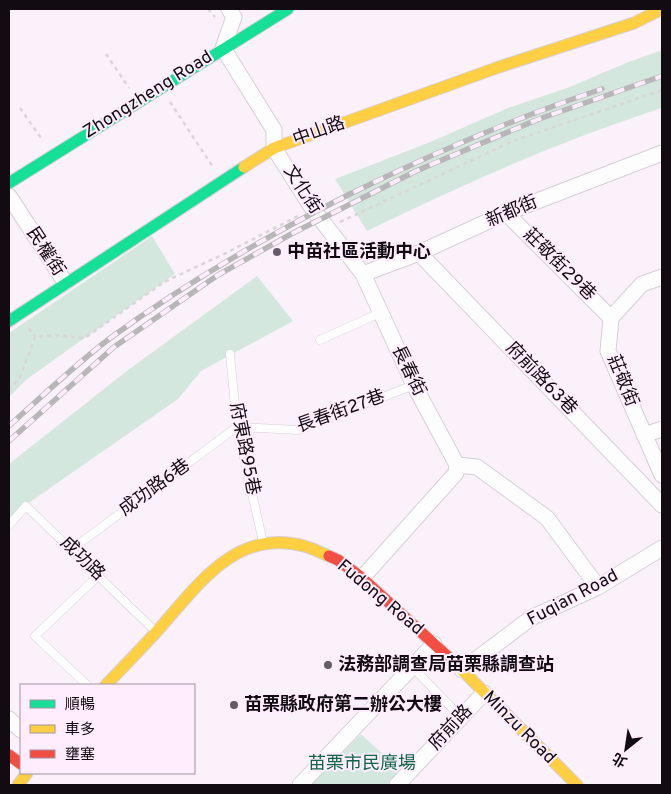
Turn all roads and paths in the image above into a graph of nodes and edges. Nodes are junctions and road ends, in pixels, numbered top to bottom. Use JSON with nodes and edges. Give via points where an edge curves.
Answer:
{"nodes":[{"id":1,"x":229,"y":9,"type":"edge"},
{"id":2,"x":288,"y":9,"type":"edge"},
{"id":3,"x":662,"y":9,"type":"edge"},
{"id":4,"x":224,"y":48,"type":"junction"},
{"id":5,"x":106,"y":54,"type":"dead end"},
{"id":6,"x":130,"y":90,"type":"dead end"},
{"id":7,"x":662,"y":90,"type":"edge"},
{"id":8,"x":168,"y":98,"type":"dead end"},
{"id":9,"x":20,"y":108,"type":"dead end"},
{"id":10,"x":44,"y":142,"type":"dead end"},
{"id":11,"x":274,"y":148,"type":"junction"},
{"id":12,"x":662,"y":153,"type":"edge"},
{"id":13,"x":214,"y":168,"type":"dead end"},
{"id":14,"x":9,"y":183,"type":"edge"},
{"id":15,"x":9,"y":196,"type":"edge"},
{"id":16,"x":305,"y":212,"type":"dead end"},
{"id":17,"x":506,"y":212,"type":"junction"},
{"id":18,"x":337,"y":223,"type":"dead end"},
{"id":19,"x":419,"y":253,"type":"junction"},
{"id":20,"x":363,"y":274,"type":"junction"},
{"id":21,"x":662,"y":277,"type":"edge"},
{"id":22,"x":65,"y":282,"type":"junction"},
{"id":23,"x":380,"y":313,"type":"junction"},
{"id":24,"x":611,"y":318,"type":"junction"},
{"id":25,"x":9,"y":321,"type":"edge"},
{"id":26,"x":320,"y":340,"type":"dead end"},
{"id":27,"x":230,"y":354,"type":"dead end"},
{"id":28,"x":414,"y":385,"type":"junction"},
{"id":29,"x":9,"y":390,"type":"edge"},
{"id":30,"x":237,"y":427,"type":"junction"},
{"id":31,"x":662,"y":429,"type":"edge"},
{"id":32,"x":644,"y":435,"type":"junction"},
{"id":33,"x":457,"y":465,"type":"junction"},
{"id":34,"x":662,"y":475,"type":"edge"},
{"id":35,"x":662,"y":505,"type":"edge"},
{"id":36,"x":9,"y":525,"type":"edge"},
{"id":37,"x":264,"y":544,"type":"junction"},
{"id":38,"x":662,"y":548,"type":"edge"},
{"id":39,"x":72,"y":549,"type":"junction"},
{"id":40,"x":99,"y":575,"type":"junction"},
{"id":41,"x":362,"y":578,"type":"junction"},
{"id":42,"x":598,"y":587,"type":"junction"},
{"id":43,"x":156,"y":632,"type":"junction"},
{"id":44,"x":434,"y":644,"type":"junction"},
{"id":45,"x":412,"y":668,"type":"junction"},
{"id":46,"x":462,"y":670,"type":"junction"},
{"id":47,"x":86,"y":684,"type":"edge"},
{"id":48,"x":107,"y":684,"type":"edge"},
{"id":49,"x":484,"y":693,"type":"junction"},
{"id":50,"x":461,"y":717,"type":"junction"},
{"id":51,"x":9,"y":719,"type":"edge"},
{"id":52,"x":20,"y":729,"type":"edge"},
{"id":53,"x":9,"y":742,"type":"edge"},
{"id":54,"x":9,"y":755,"type":"edge"},
{"id":55,"x":20,"y":758,"type":"edge"},
{"id":56,"x":20,"y":764,"type":"edge"},
{"id":57,"x":28,"y":774,"type":"edge"},
{"id":58,"x":18,"y":785,"type":"edge"},
{"id":59,"x":300,"y":785,"type":"edge"},
{"id":60,"x":398,"y":785,"type":"edge"},
{"id":61,"x":576,"y":785,"type":"edge"}],
"edges":[{"from":1,"to":4,"type":"street","via":[[234,17]]},
{"from":2,"to":4,"type":"street","name":"Zhongzheng Road"},
{"from":3,"to":11,"type":"street","name":"中山路","via":[[634,23],[499,66]]},
{"from":4,"to":11,"type":"street","name":"文化街","via":[[274,130]]},
{"from":4,"to":14,"type":"street","name":"Zhongzheng Road"},
{"from":5,"to":6,"type":"path"},
{"from":7,"to":18,"type":"path","via":[[513,141]]},
{"from":8,"to":13,"type":"path"},
{"from":9,"to":10,"type":"path"},
{"from":11,"to":20,"type":"street","name":"文化街","via":[[312,208]]},
{"from":11,"to":22,"type":"street","name":"中山路"},
{"from":12,"to":17,"type":"street","name":"新都街"},
{"from":15,"to":22,"type":"street","name":"民權街"},
{"from":16,"to":29,"type":"path","via":[[164,282],[85,338],[35,337],[20,376]]},
{"from":17,"to":19,"type":"street","name":"新都街"},
{"from":17,"to":24,"type":"street","name":"莊敬街29巷"},
{"from":19,"to":20,"type":"street","name":"新都街"},
{"from":19,"to":35,"type":"street","name":"府前路63巷"},
{"from":20,"to":23,"type":"street","name":"長春街"},
{"from":21,"to":24,"type":"street","via":[[642,284]]},
{"from":22,"to":25,"type":"street","name":"中山路"},
{"from":23,"to":26,"type":"lane"},
{"from":23,"to":28,"type":"street","name":"長春街"},
{"from":24,"to":32,"type":"street","name":"莊敬街","via":[[608,351]]},
{"from":27,"to":30,"type":"lane","name":"府東路95巷"},
{"from":28,"to":30,"type":"lane","name":"長春街27巷","via":[[298,430]]},
{"from":28,"to":33,"type":"street","name":"長春街"},
{"from":30,"to":37,"type":"lane","name":"府東路95巷"},
{"from":30,"to":39,"type":"lane","name":"成功路6巷"},
{"from":31,"to":32,"type":"street"},
{"from":32,"to":34,"type":"street","name":"莊敬街"},
{"from":33,"to":41,"type":"street","via":[[456,473]]},
{"from":33,"to":42,"type":"street","via":[[477,467],[547,518]]},
{"from":36,"to":39,"type":"lane","name":"成功路","via":[[26,506]]},
{"from":37,"to":41,"type":"street","name":"Fudong Road","via":[[305,546],[338,560]]},
{"from":37,"to":43,"type":"street","name":"Fudong Road","via":[[237,552],[225,560],[200,581]]},
{"from":38,"to":42,"type":"street","name":"Fuqian Road"},
{"from":39,"to":40,"type":"lane","name":"成功路"},
{"from":40,"to":43,"type":"lane","name":"成功路"},
{"from":40,"to":47,"type":"lane","via":[[35,636]]},
{"from":41,"to":44,"type":"street","name":"Fudong Road"},
{"from":42,"to":46,"type":"street","name":"Fuqian Road","via":[[531,618]]},
{"from":43,"to":48,"type":"street","name":"Fudong Road"},
{"from":44,"to":45,"type":"street"},
{"from":44,"to":46,"type":"street","name":"Fudong Road"},
{"from":45,"to":50,"type":"lane"},
{"from":45,"to":59,"type":"street"},
{"from":46,"to":49,"type":"street","name":"Minzu Road"},
{"from":49,"to":50,"type":"street","name":"府前路"},
{"from":49,"to":61,"type":"street","name":"Minzu Road"},
{"from":50,"to":60,"type":"street","name":"府前路"},
{"from":51,"to":52,"type":"street"},
{"from":53,"to":55,"type":"street"},
{"from":54,"to":56,"type":"street"},
{"from":57,"to":58,"type":"street"}]}
